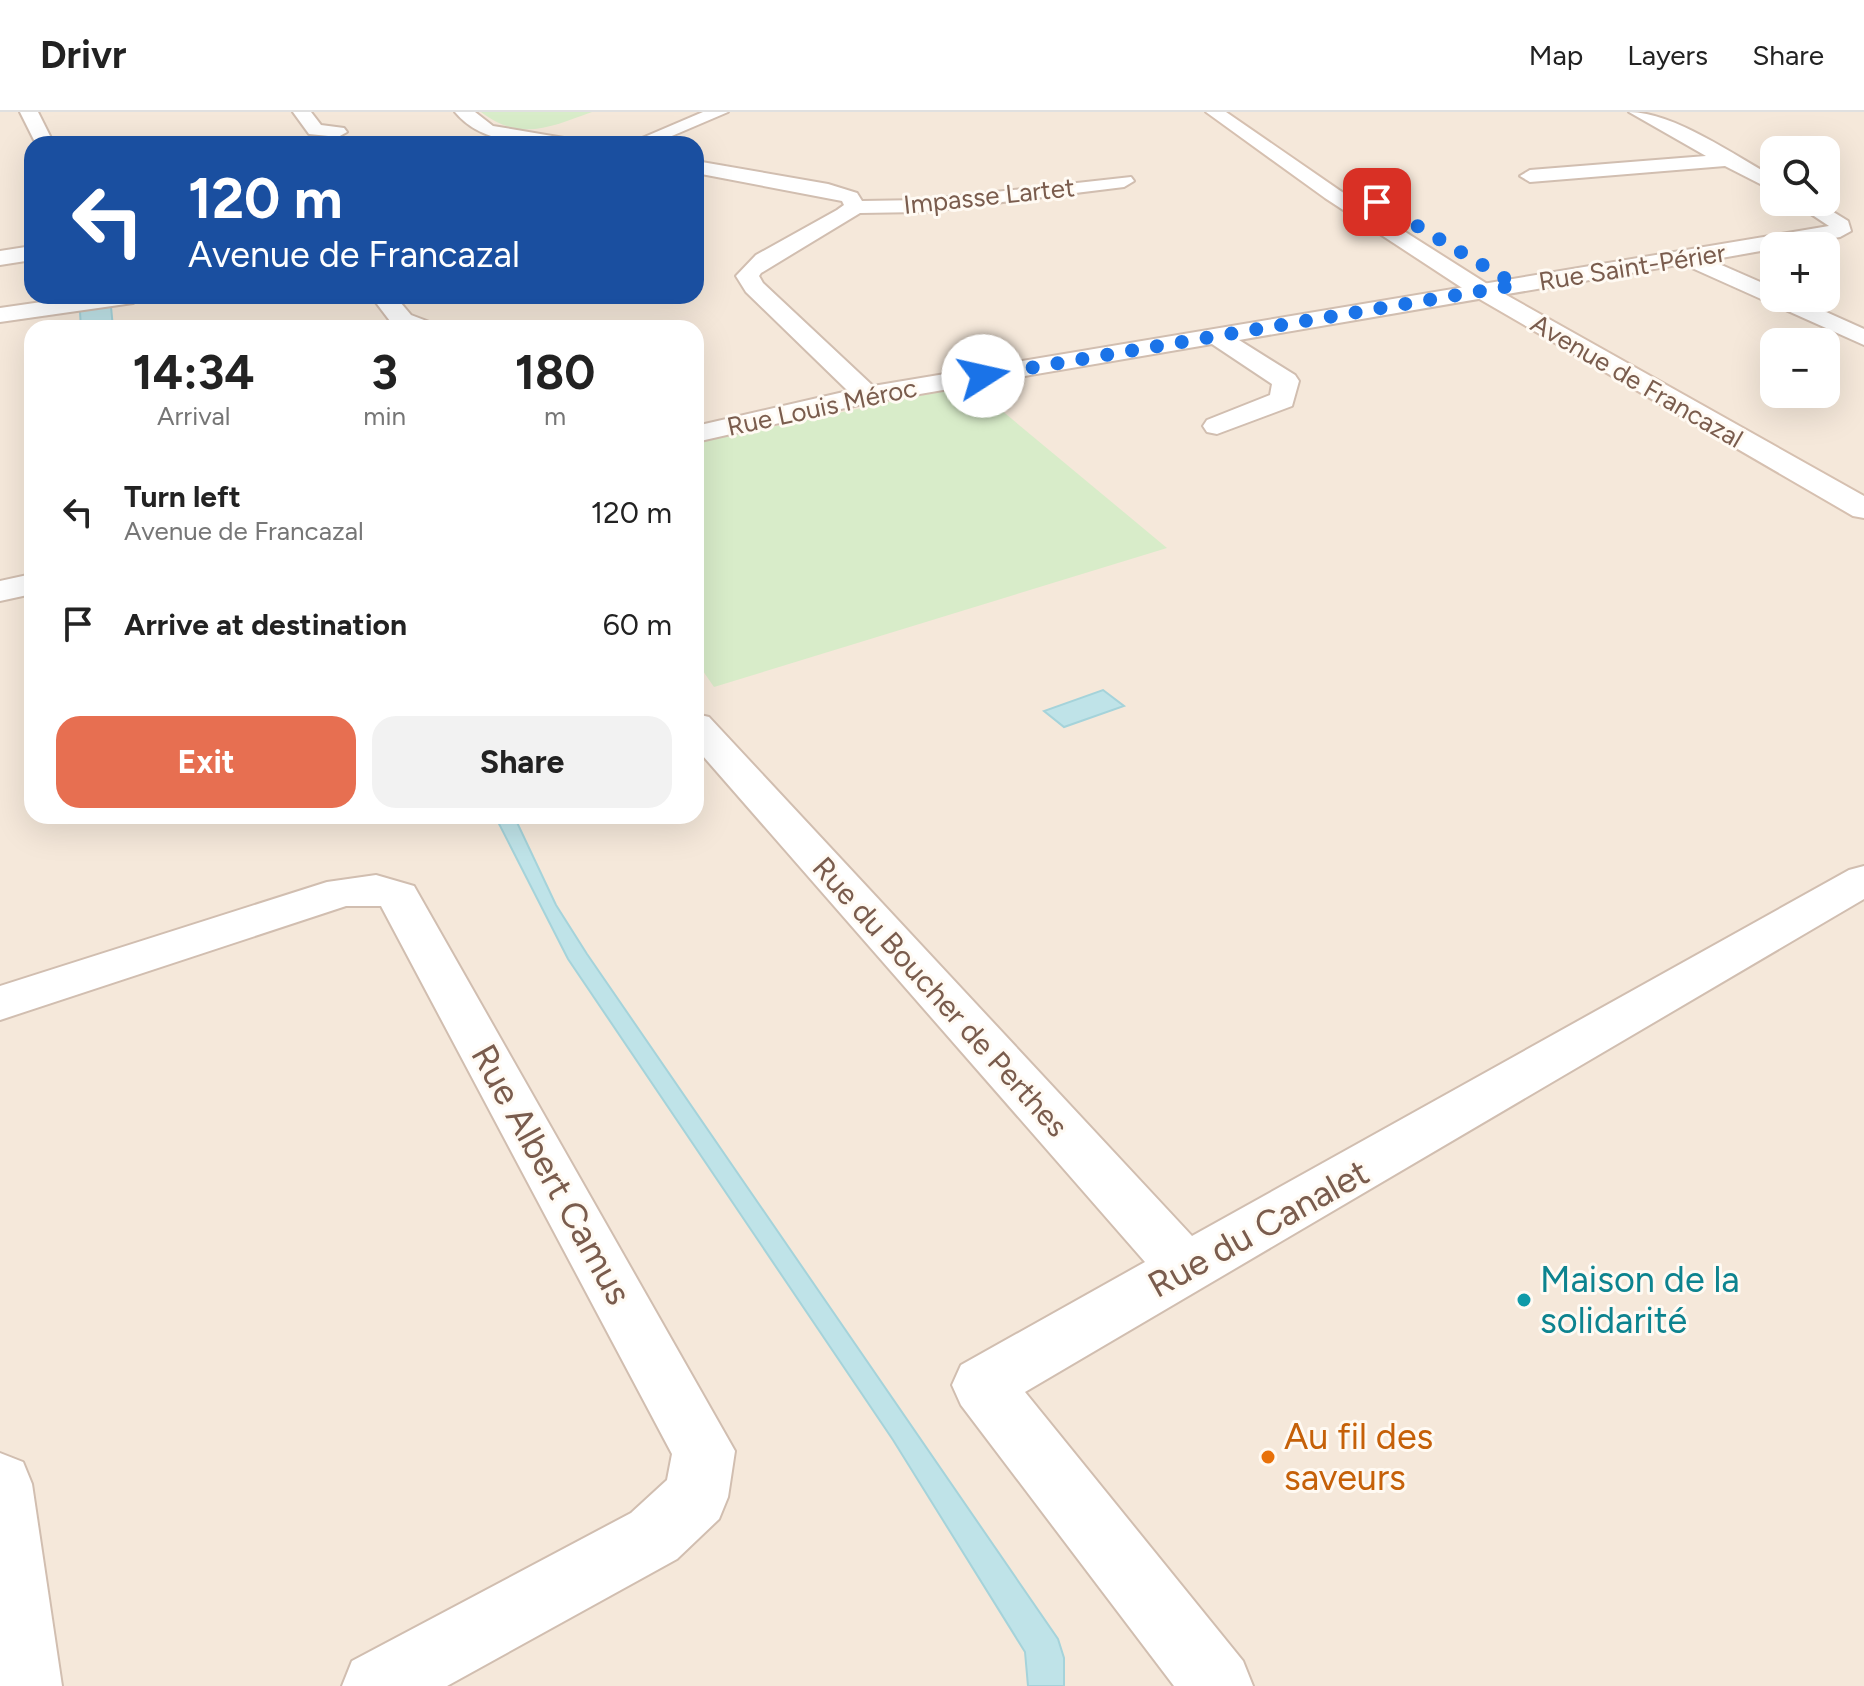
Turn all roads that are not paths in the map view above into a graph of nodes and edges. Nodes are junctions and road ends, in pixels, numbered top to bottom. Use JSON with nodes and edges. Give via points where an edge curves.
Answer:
{"nodes":[{"id":1,"x":29,"y":112,"type":"edge"},
{"id":2,"x":302,"y":112,"type":"edge"},
{"id":3,"x":464,"y":112,"type":"edge"},
{"id":4,"x":719,"y":112,"type":"edge"},
{"id":5,"x":1215,"y":112,"type":"edge"},
{"id":6,"x":1237,"y":112,"type":"edge"},
{"id":7,"x":1638,"y":112,"type":"edge"},
{"id":8,"x":338,"y":132,"type":"dead end"},
{"id":9,"x":41,"y":136,"type":"edge"},
{"id":10,"x":520,"y":136,"type":"edge"},
{"id":11,"x":658,"y":136,"type":"edge"},
{"id":12,"x":1732,"y":160,"type":"junction"},
{"id":13,"x":704,"y":168,"type":"edge"},
{"id":14,"x":1530,"y":176,"type":"dead end"},
{"id":15,"x":1760,"y":177,"type":"edge"},
{"id":16,"x":1124,"y":181,"type":"dead end"},
{"id":17,"x":855,"y":207,"type":"junction"},
{"id":18,"x":1826,"y":216,"type":"edge"},
{"id":19,"x":24,"y":254,"type":"edge"},
{"id":20,"x":0,"y":258,"type":"edge"},
{"id":21,"x":1690,"y":259,"type":"junction"},
{"id":22,"x":1516,"y":285,"type":"junction"},
{"id":23,"x":1760,"y":291,"type":"edge"},
{"id":24,"x":1484,"y":292,"type":"junction"},
{"id":25,"x":74,"y":304,"type":"edge"},
{"id":26,"x":389,"y":304,"type":"edge"},
{"id":27,"x":1806,"y":312,"type":"edge"},
{"id":28,"x":0,"y":315,"type":"edge"},
{"id":29,"x":402,"y":320,"type":"edge"},
{"id":30,"x":1216,"y":336,"type":"junction"},
{"id":31,"x":1864,"y":338,"type":"edge"},
{"id":32,"x":867,"y":395,"type":"junction"},
{"id":33,"x":1217,"y":426,"type":"dead end"},
{"id":34,"x":704,"y":432,"type":"edge"},
{"id":35,"x":1855,"y":476,"type":"dead end"},
{"id":36,"x":1864,"y":509,"type":"edge"},
{"id":37,"x":24,"y":586,"type":"edge"},
{"id":38,"x":0,"y":591,"type":"edge"},
{"id":39,"x":704,"y":734,"type":"edge"},
{"id":40,"x":1864,"y":880,"type":"edge"},
{"id":41,"x":0,"y":1003,"type":"edge"},
{"id":42,"x":1185,"y":1268,"type":"junction"},
{"id":43,"x":0,"y":1484,"type":"edge"},
{"id":44,"x":27,"y":1686,"type":"edge"},
{"id":45,"x":377,"y":1686,"type":"edge"},
{"id":46,"x":1218,"y":1686,"type":"edge"}],
"edges":[{"from":1,"to":9,"type":"street"},
{"from":2,"to":8,"type":"street","via":[[315,130]]},
{"from":3,"to":10,"type":"street","via":[[487,130]]},
{"from":4,"to":11,"type":"street"},
{"from":5,"to":24,"type":"street","name":"Avenue de Francazal"},
{"from":6,"to":22,"type":"street","name":"Avenue de Francazal"},
{"from":7,"to":12,"type":"street"},
{"from":12,"to":14,"type":"street"},
{"from":12,"to":15,"type":"street"},
{"from":13,"to":17,"type":"street","via":[[828,190],[850,197]]},
{"from":16,"to":17,"type":"street","name":"Impasse Lartet","via":[[922,206]]},
{"from":17,"to":32,"type":"street","via":[[765,259],[747,276]]},
{"from":18,"to":21,"type":"street","name":"Rue Saint-Périer","via":[[1841,225],[1840,231]]},
{"from":19,"to":20,"type":"street"},
{"from":21,"to":22,"type":"street","name":"Rue Saint-Périer"},
{"from":21,"to":23,"type":"street"},
{"from":22,"to":24,"type":"street","name":"Rue Louis Méroc"},
{"from":22,"to":35,"type":"street","name":"Avenue de Francazal","via":[[1706,398]]},
{"from":24,"to":30,"type":"street","name":"Rue Louis Méroc"},
{"from":24,"to":36,"type":"street","name":"Avenue de Francazal"},
{"from":25,"to":28,"type":"street"},
{"from":26,"to":29,"type":"street"},
{"from":27,"to":31,"type":"street"},
{"from":30,"to":32,"type":"street","name":"Rue Louis Méroc"},
{"from":30,"to":33,"type":"street","via":[[1286,381],[1282,400]]},
{"from":32,"to":34,"type":"street","name":"Rue Louis Méroc"},
{"from":37,"to":38,"type":"street"},
{"from":39,"to":42,"type":"street","name":"Rue du Boucher de Perthes"},
{"from":40,"to":42,"type":"street","name":"Rue du Canalet"},
{"from":41,"to":45,"type":"street","name":"Rue Albert Camus","via":[[342,892],[376,889],[398,896],[456,999],[704,1451],[696,1497],[654,1536]]},
{"from":42,"to":46,"type":"street","name":"Rue du Canalet","via":[[982,1385]]},
{"from":43,"to":44,"type":"street"}]}
